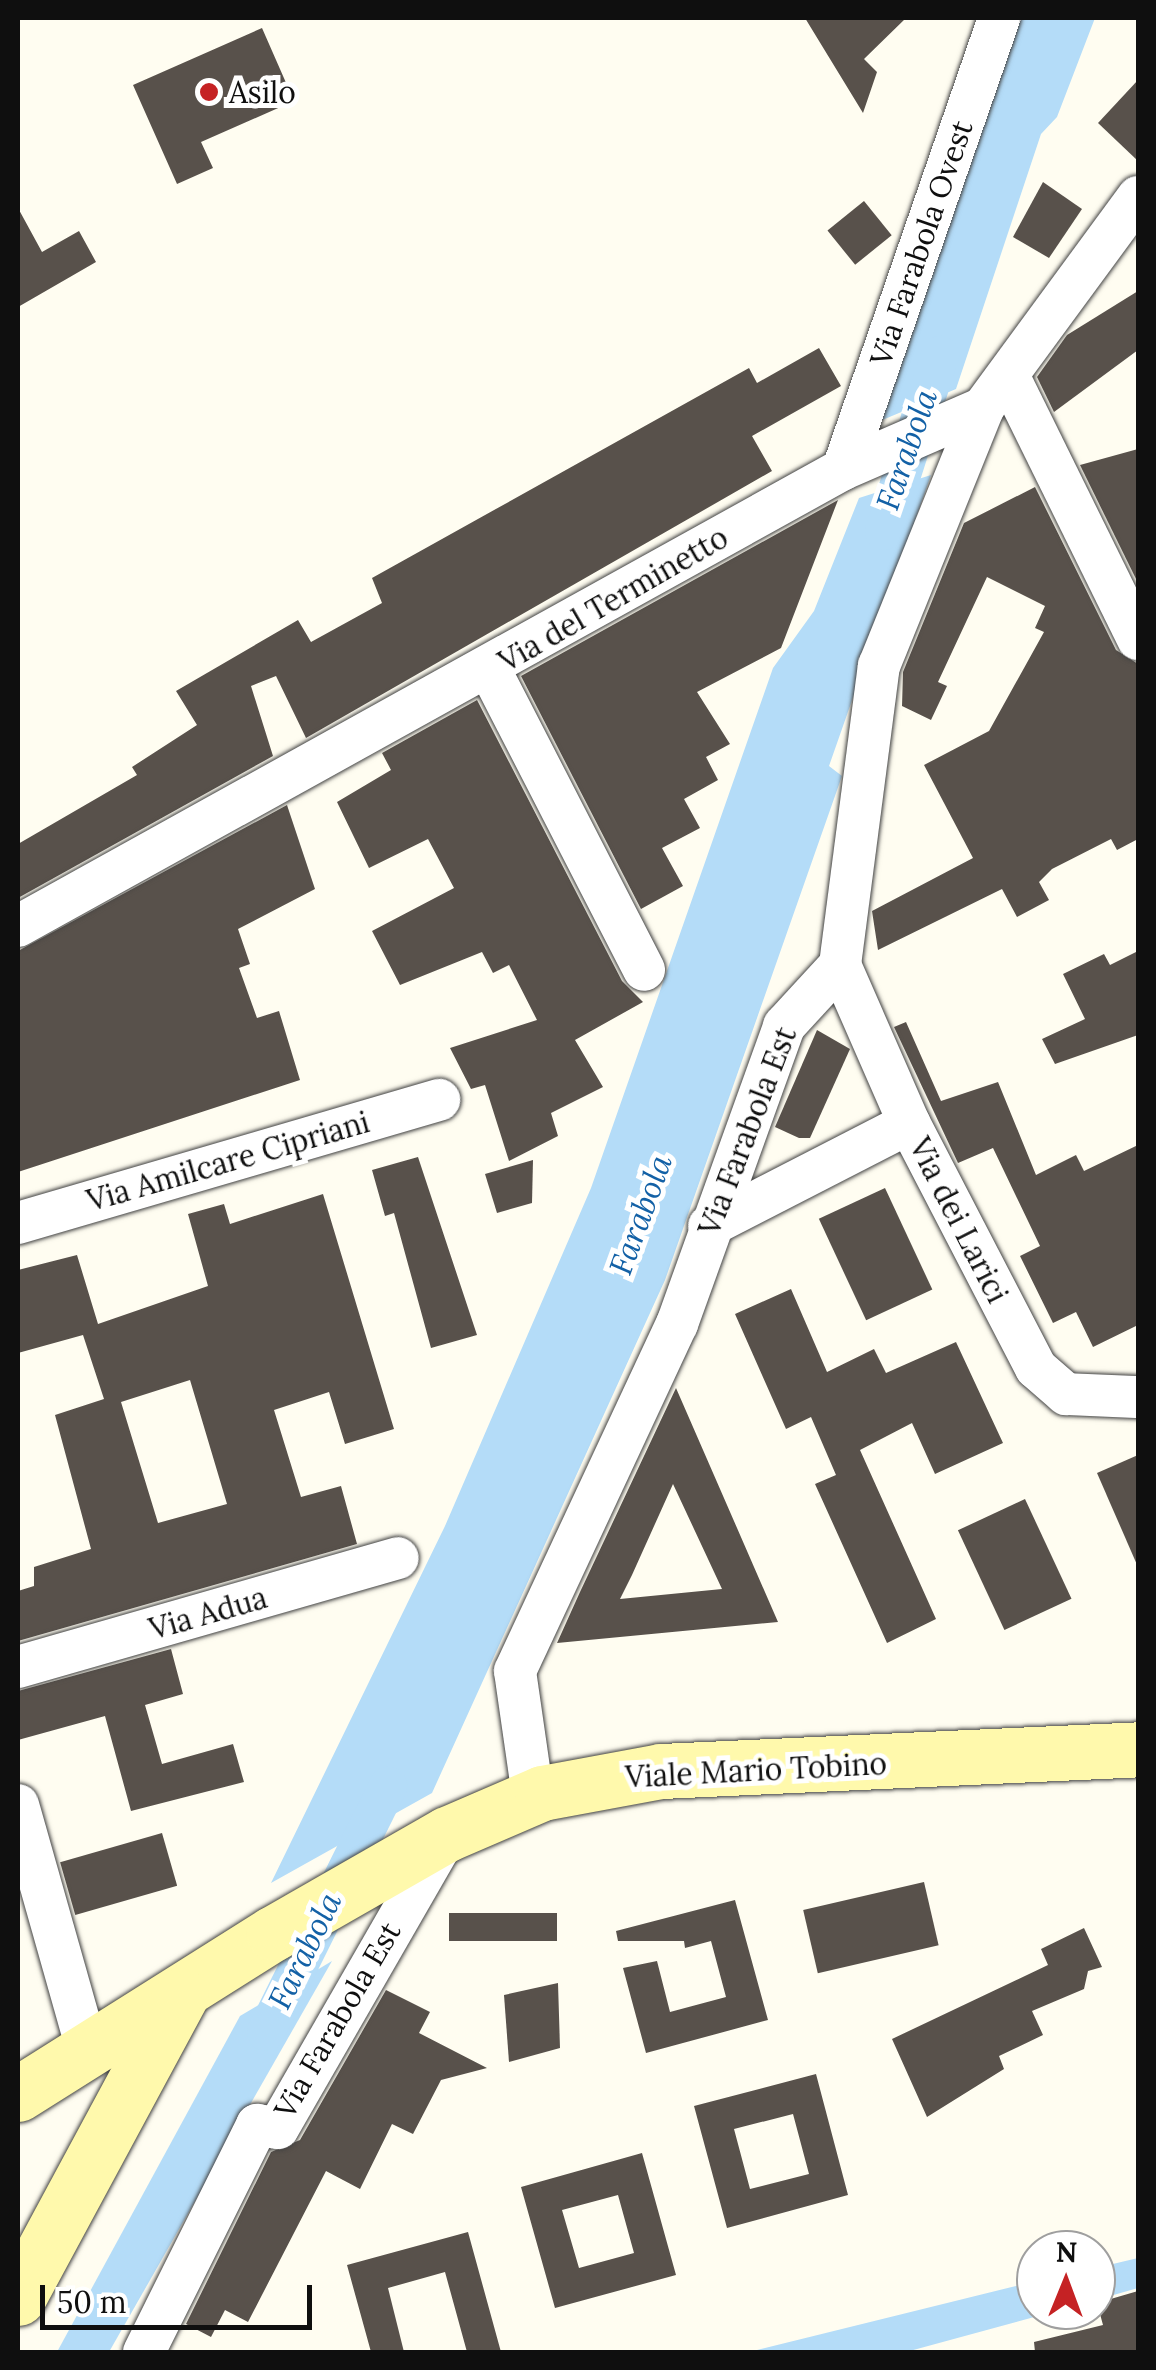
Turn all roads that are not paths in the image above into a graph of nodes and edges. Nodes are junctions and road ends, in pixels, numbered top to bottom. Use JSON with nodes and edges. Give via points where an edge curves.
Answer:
{"nodes":[{"id":1,"x":999,"y":18,"type":"edge"},
{"id":2,"x":1138,"y":197,"type":"edge"},
{"id":3,"x":997,"y":393,"type":"junction"},
{"id":4,"x":857,"y":462,"type":"junction"},
{"id":5,"x":1138,"y":639,"type":"edge"},
{"id":6,"x":490,"y":670,"type":"junction"},
{"id":7,"x":18,"y":926,"type":"edge"},
{"id":8,"x":840,"y":965,"type":"junction"},
{"id":9,"x":644,"y":970,"type":"dead end"},
{"id":10,"x":439,"y":1100,"type":"dead end"},
{"id":11,"x":909,"y":1123,"type":"junction"},
{"id":12,"x":18,"y":1223,"type":"edge"},
{"id":13,"x":709,"y":1226,"type":"junction"},
{"id":14,"x":1138,"y":1397,"type":"edge"},
{"id":15,"x":398,"y":1558,"type":"dead end"},
{"id":16,"x":18,"y":1667,"type":"edge"},
{"id":17,"x":1138,"y":1749,"type":"edge"},
{"id":18,"x":533,"y":1796,"type":"junction"},
{"id":19,"x":18,"y":1805,"type":"edge"},
{"id":20,"x":447,"y":1834,"type":"junction"},
{"id":21,"x":185,"y":1988,"type":"junction"},
{"id":22,"x":88,"y":2053,"type":"junction"},
{"id":23,"x":18,"y":2094,"type":"edge"},
{"id":24,"x":18,"y":2298,"type":"edge"},
{"id":25,"x":144,"y":2352,"type":"edge"}],
"edges":[{"from":1,"to":4,"type":"street","name":"Via Farabola Ovest"},
{"from":2,"to":3,"type":"street"},
{"from":3,"to":4,"type":"street","name":"Via del Terminetto"},
{"from":3,"to":5,"type":"street"},
{"from":3,"to":8,"type":"street","via":[[878,666]]},
{"from":4,"to":6,"type":"street","name":"Via del Terminetto"},
{"from":6,"to":7,"type":"street","name":"Via del Terminetto"},
{"from":6,"to":9,"type":"street"},
{"from":8,"to":11,"type":"street","name":"Via dei Larici"},
{"from":8,"to":13,"type":"street","name":"Via Farabola Est","via":[[784,1026]]},
{"from":10,"to":12,"type":"street","name":"Via Amilcare Cipriani"},
{"from":11,"to":13,"type":"street"},
{"from":11,"to":14,"type":"street","name":"Via dei Larici","via":[[1036,1368],[1066,1394]]},
{"from":13,"to":18,"type":"street","name":"Via Farabola Est","via":[[676,1324],[514,1671],[512,1700]]},
{"from":15,"to":16,"type":"street","name":"Via Adua"},
{"from":17,"to":18,"type":"main road","name":"Viale Mario Tobino","via":[[661,1771]]},
{"from":18,"to":20,"type":"main road","name":"Viale Mario Tobino"},
{"from":19,"to":22,"type":"street"},
{"from":20,"to":21,"type":"main road","name":"Viale Mario Tobino"},
{"from":20,"to":25,"type":"street","name":"Via Farabola Est","via":[[278,2128],[257,2125]]},
{"from":21,"to":22,"type":"main road","name":"Viale Mario Tobino"},
{"from":21,"to":24,"type":"main road"},
{"from":22,"to":23,"type":"main road","name":"Viale Mario Tobino"}]}
